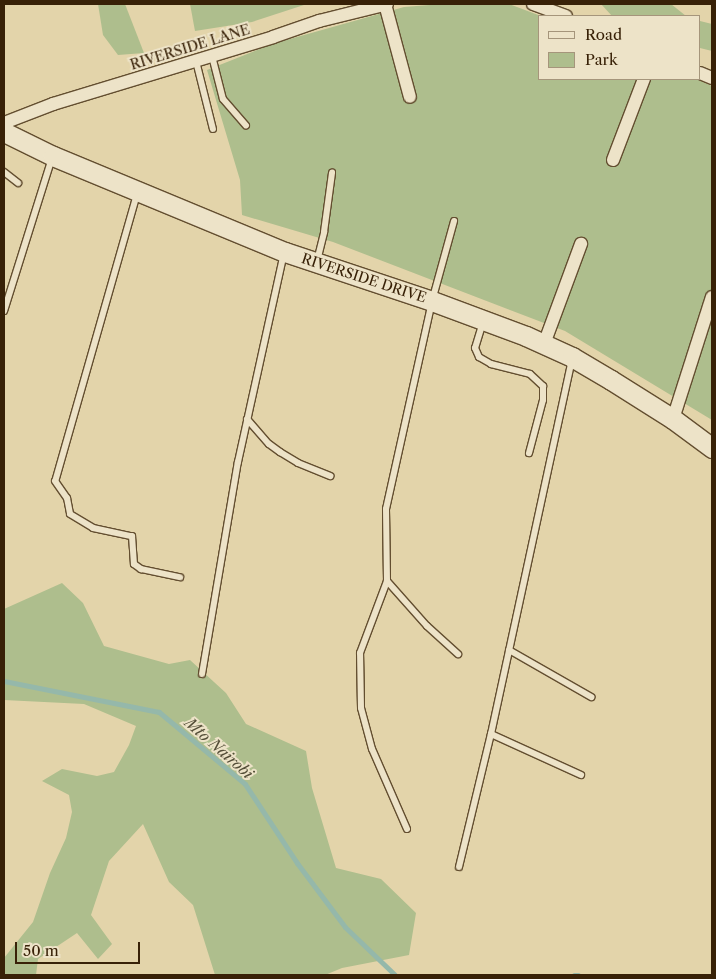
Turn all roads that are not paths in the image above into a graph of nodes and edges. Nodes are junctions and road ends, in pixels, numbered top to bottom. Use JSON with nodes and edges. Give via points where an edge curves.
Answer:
{"nodes":[{"id":1,"x":386,"y":4,"type":"edge"},
{"id":2,"x":533,"y":4,"type":"edge"},
{"id":3,"x":563,"y":15,"type":"edge"},
{"id":4,"x":212,"y":56,"type":"junction"},
{"id":5,"x":196,"y":61,"type":"junction"},
{"id":6,"x":644,"y":80,"type":"edge"},
{"id":7,"x":410,"y":97,"type":"dead end"},
{"id":8,"x":4,"y":123,"type":"edge"},
{"id":9,"x":246,"y":125,"type":"dead end"},
{"id":10,"x":213,"y":129,"type":"dead end"},
{"id":11,"x":4,"y":132,"type":"edge"},
{"id":12,"x":53,"y":156,"type":"junction"},
{"id":13,"x":614,"y":160,"type":"dead end"},
{"id":14,"x":4,"y":172,"type":"edge"},
{"id":15,"x":332,"y":173,"type":"dead end"},
{"id":16,"x":18,"y":183,"type":"dead end"},
{"id":17,"x":137,"y":192,"type":"junction"},
{"id":18,"x":454,"y":221,"type":"dead end"},
{"id":19,"x":581,"y":244,"type":"dead end"},
{"id":20,"x":284,"y":252,"type":"junction"},
{"id":21,"x":316,"y":262,"type":"junction"},
{"id":22,"x":712,"y":297,"type":"edge"},
{"id":23,"x":432,"y":301,"type":"junction"},
{"id":24,"x":4,"y":311,"type":"edge"},
{"id":25,"x":484,"y":320,"type":"junction"},
{"id":26,"x":544,"y":344,"type":"junction"},
{"id":27,"x":572,"y":357,"type":"junction"},
{"id":28,"x":247,"y":419,"type":"junction"},
{"id":29,"x":673,"y":419,"type":"junction"},
{"id":30,"x":712,"y":448,"type":"edge"},
{"id":31,"x":529,"y":453,"type":"dead end"},
{"id":32,"x":331,"y":476,"type":"dead end"},
{"id":33,"x":180,"y":577,"type":"dead end"},
{"id":34,"x":386,"y":581,"type":"junction"},
{"id":35,"x":509,"y":650,"type":"junction"},
{"id":36,"x":458,"y":654,"type":"dead end"},
{"id":37,"x":202,"y":674,"type":"dead end"},
{"id":38,"x":591,"y":697,"type":"dead end"},
{"id":39,"x":491,"y":734,"type":"junction"},
{"id":40,"x":581,"y":775,"type":"dead end"},
{"id":41,"x":407,"y":829,"type":"dead end"},
{"id":42,"x":459,"y":867,"type":"dead end"}],
"edges":[{"from":1,"to":4,"type":"street","name":"RIVERSIDE LANE","via":[[319,21]]},
{"from":1,"to":7,"type":"street"},
{"from":2,"to":3,"type":"street"},
{"from":4,"to":5,"type":"street","name":"RIVERSIDE LANE"},
{"from":4,"to":9,"type":"lane","via":[[223,98]]},
{"from":5,"to":8,"type":"street","name":"RIVERSIDE LANE","via":[[53,104]]},
{"from":5,"to":10,"type":"lane"},
{"from":6,"to":13,"type":"street"},
{"from":11,"to":12,"type":"street","name":"RIVERSIDE DRIVE"},
{"from":12,"to":17,"type":"street","name":"RIVERSIDE DRIVE"},
{"from":12,"to":24,"type":"lane"},
{"from":14,"to":16,"type":"lane"},
{"from":15,"to":21,"type":"lane","via":[[324,232]]},
{"from":17,"to":20,"type":"street","name":"RIVERSIDE DRIVE"},
{"from":17,"to":33,"type":"lane","via":[[55,481],[67,498],[70,514],[93,528],[132,536],[134,564],[141,569]]},
{"from":18,"to":23,"type":"lane"},
{"from":19,"to":26,"type":"street"},
{"from":20,"to":21,"type":"street","name":"RIVERSIDE DRIVE"},
{"from":20,"to":28,"type":"lane"},
{"from":21,"to":23,"type":"street","name":"RIVERSIDE DRIVE"},
{"from":22,"to":29,"type":"street"},
{"from":23,"to":25,"type":"street","name":"RIVERSIDE DRIVE"},
{"from":23,"to":34,"type":"lane","via":[[386,509]]},
{"from":25,"to":26,"type":"street","name":"RIVERSIDE DRIVE"},
{"from":25,"to":31,"type":"lane","via":[[475,348],[479,358],[530,374],[543,386]]},
{"from":26,"to":27,"type":"street","name":"RIVERSIDE DRIVE"},
{"from":27,"to":29,"type":"street","name":"RIVERSIDE DRIVE"},
{"from":27,"to":35,"type":"lane"},
{"from":28,"to":32,"type":"lane","via":[[280,452]]},
{"from":28,"to":37,"type":"lane"},
{"from":29,"to":30,"type":"street","name":"RIVERSIDE DRIVE"},
{"from":34,"to":36,"type":"lane"},
{"from":34,"to":41,"type":"lane","via":[[360,653],[361,708],[372,749]]},
{"from":35,"to":38,"type":"lane"},
{"from":35,"to":39,"type":"lane"},
{"from":39,"to":40,"type":"lane"},
{"from":39,"to":42,"type":"lane"}]}
